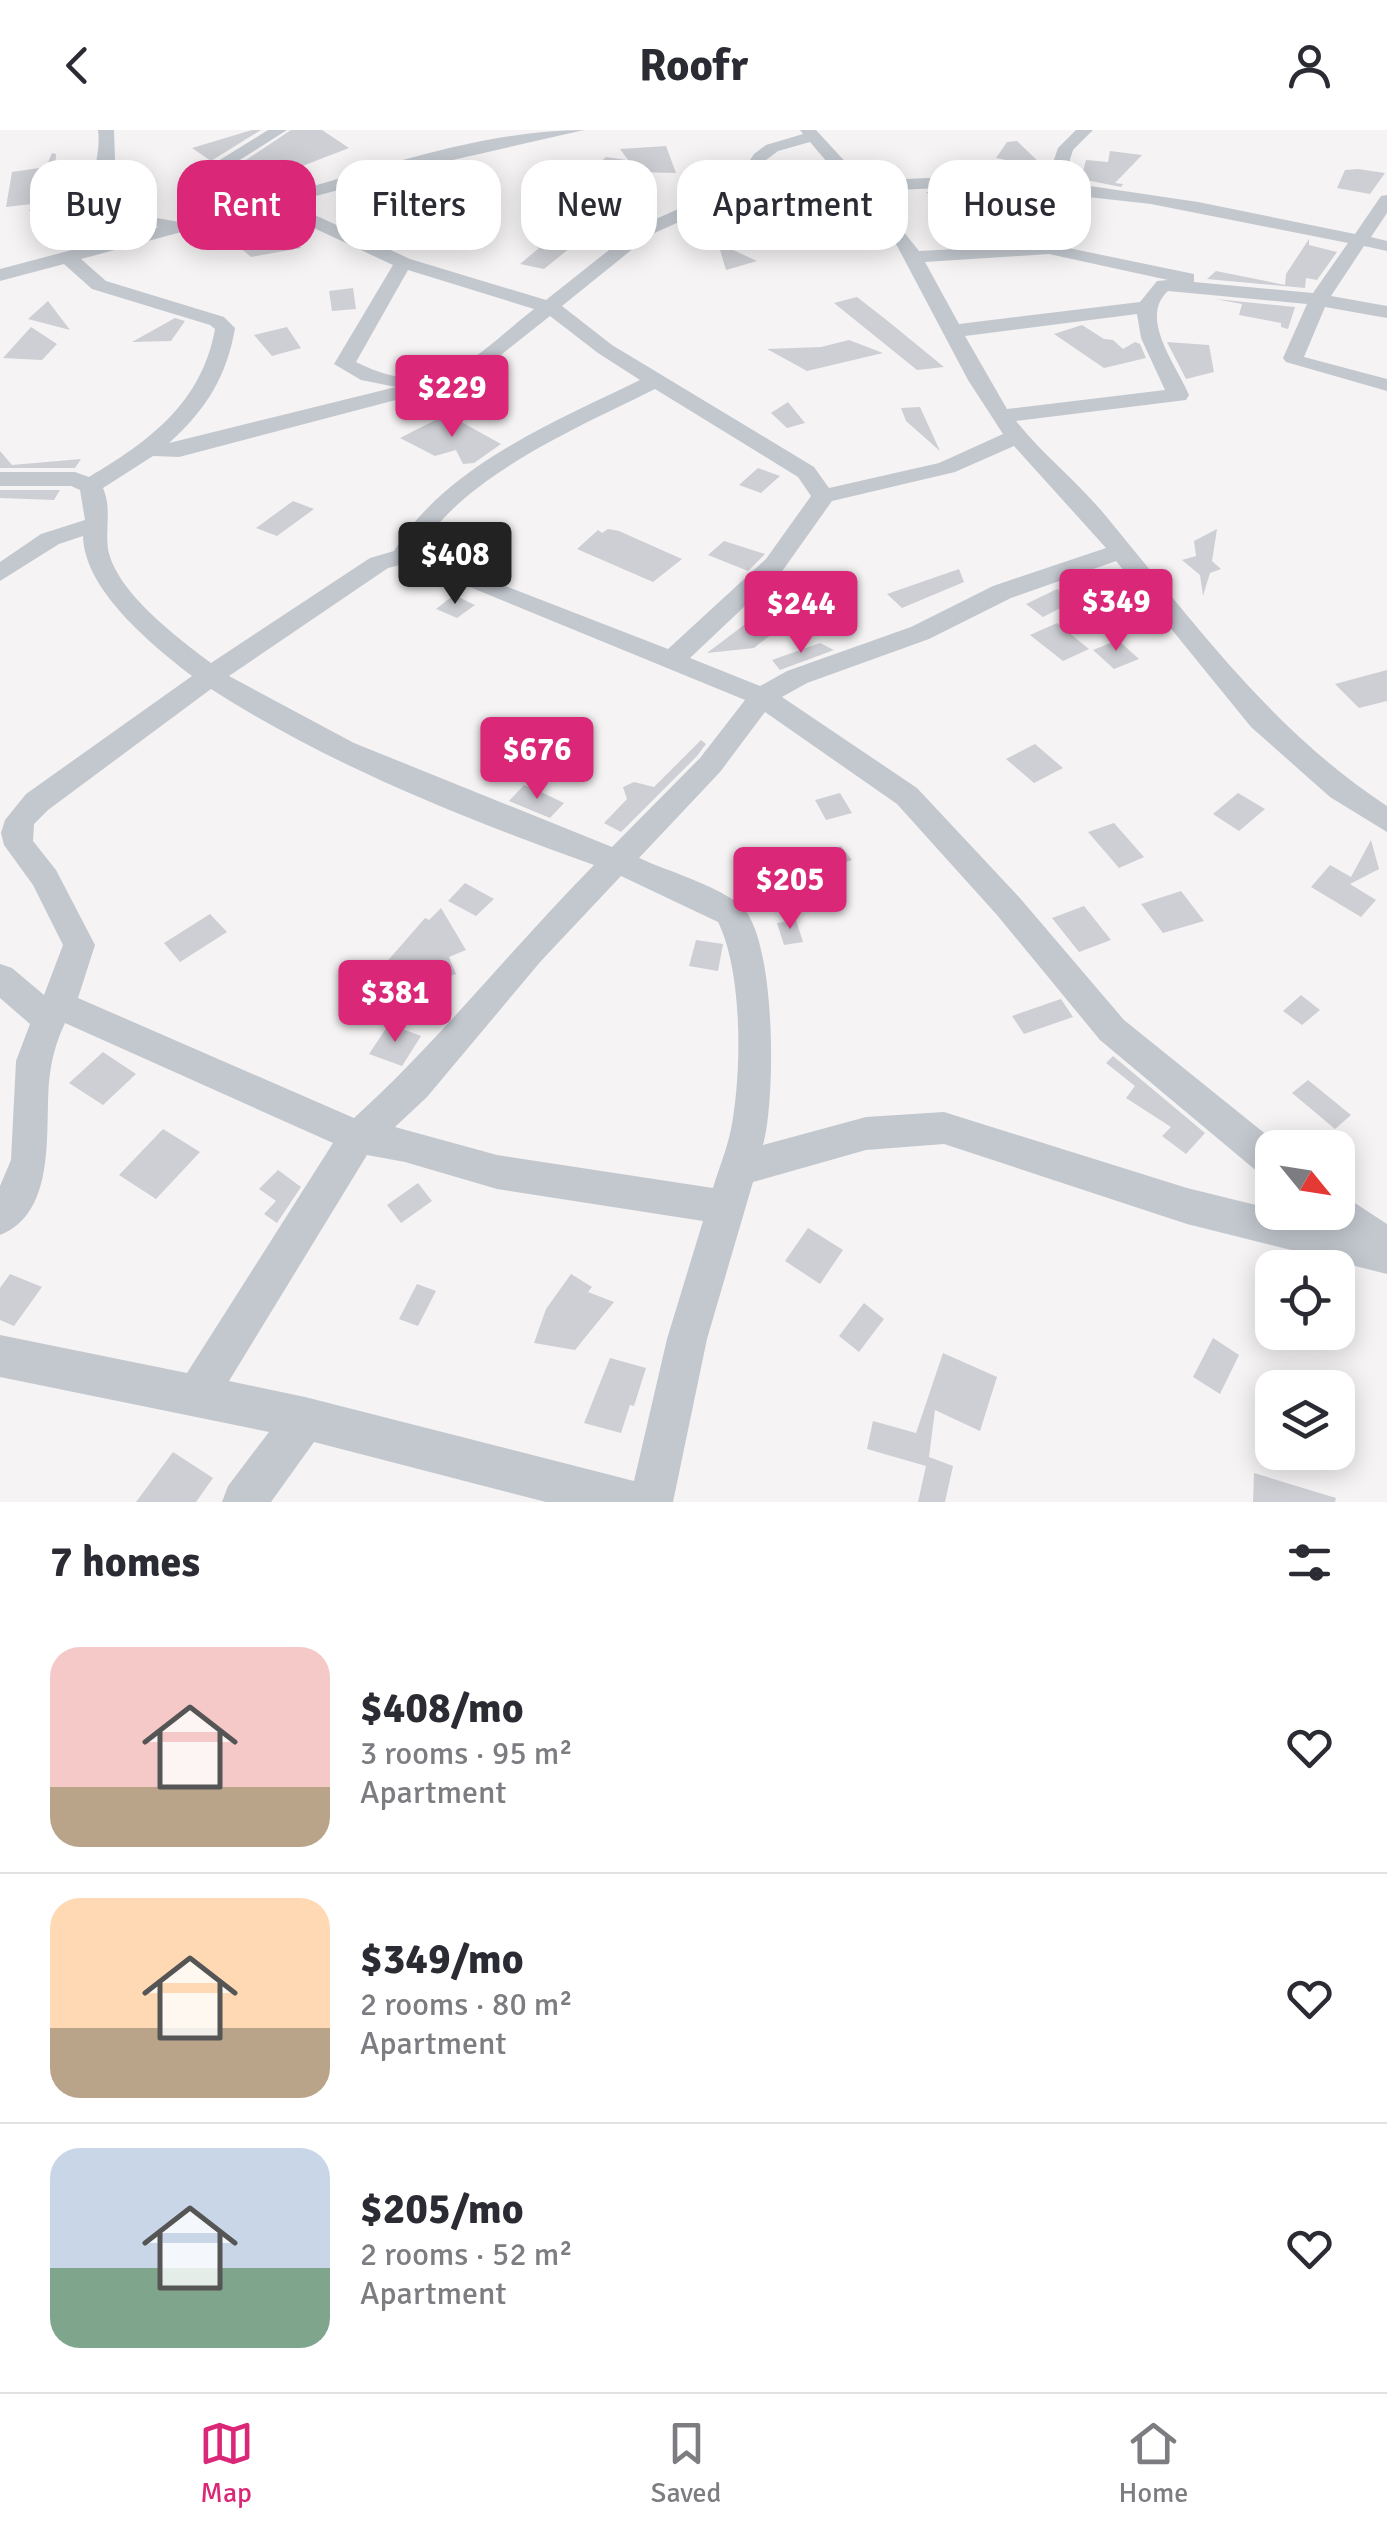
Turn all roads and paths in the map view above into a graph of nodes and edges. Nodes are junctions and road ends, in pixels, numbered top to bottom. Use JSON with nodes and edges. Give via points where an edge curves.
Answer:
{"nodes":[{"id":1,"x":106,"y":130,"type":"edge"},
{"id":2,"x":280,"y":130,"type":"edge"},
{"id":3,"x":576,"y":130,"type":"edge"},
{"id":4,"x":1085,"y":130,"type":"edge"},
{"id":5,"x":549,"y":132,"type":"edge"},
{"id":6,"x":811,"y":133,"type":"edge"},
{"id":7,"x":107,"y":160,"type":"edge"},
{"id":8,"x":228,"y":160,"type":"edge"},
{"id":9,"x":836,"y":160,"type":"edge"},
{"id":10,"x":1062,"y":160,"type":"edge"},
{"id":11,"x":316,"y":191,"type":"edge"},
{"id":12,"x":1091,"y":193,"type":"edge"},
{"id":13,"x":1387,"y":200,"type":"edge"},
{"id":14,"x":316,"y":222,"type":"edge"},
{"id":15,"x":1360,"y":240,"type":"junction"},
{"id":16,"x":1387,"y":246,"type":"edge"},
{"id":17,"x":908,"y":249,"type":"edge"},
{"id":18,"x":93,"y":250,"type":"edge"},
{"id":19,"x":913,"y":256,"type":"junction"},
{"id":20,"x":68,"y":257,"type":"junction"},
{"id":21,"x":403,"y":264,"type":"junction"},
{"id":22,"x":0,"y":275,"type":"edge"},
{"id":23,"x":1211,"y":287,"type":"junction"},
{"id":24,"x":1320,"y":299,"type":"junction"},
{"id":25,"x":1147,"y":307,"type":"junction"},
{"id":26,"x":552,"y":308,"type":"junction"},
{"id":27,"x":1387,"y":312,"type":"edge"},
{"id":28,"x":954,"y":331,"type":"junction"},
{"id":29,"x":654,"y":381,"type":"junction"},
{"id":30,"x":1387,"y":385,"type":"edge"},
{"id":31,"x":431,"y":386,"type":"junction"},
{"id":32,"x":1001,"y":416,"type":"junction"},
{"id":33,"x":1016,"y":436,"type":"junction"},
{"id":34,"x":152,"y":449,"type":"junction"},
{"id":35,"x":0,"y":479,"type":"edge"},
{"id":36,"x":90,"y":486,"type":"junction"},
{"id":37,"x":822,"y":496,"type":"junction"},
{"id":38,"x":95,"y":524,"type":"junction"},
{"id":39,"x":1120,"y":551,"type":"junction"},
{"id":40,"x":403,"y":556,"type":"junction"},
{"id":41,"x":0,"y":572,"type":"edge"},
{"id":42,"x":671,"y":660,"type":"junction"},
{"id":43,"x":213,"y":674,"type":"junction"},
{"id":44,"x":762,"y":698,"type":"junction"},
{"id":45,"x":1387,"y":820,"type":"edge"},
{"id":46,"x":617,"y":861,"type":"junction"},
{"id":47,"x":0,"y":978,"type":"edge"},
{"id":48,"x":53,"y":1012,"type":"junction"},
{"id":49,"x":358,"y":1136,"type":"junction"},
{"id":50,"x":1255,"y":1147,"type":"edge"},
{"id":51,"x":736,"y":1170,"type":"junction"},
{"id":52,"x":724,"y":1207,"type":"junction"},
{"id":53,"x":0,"y":1216,"type":"edge"},
{"id":54,"x":1355,"y":1223,"type":"edge"},
{"id":55,"x":1387,"y":1247,"type":"edge"},
{"id":56,"x":1387,"y":1255,"type":"edge"},
{"id":57,"x":0,"y":1356,"type":"edge"},
{"id":58,"x":198,"y":1393,"type":"junction"},
{"id":59,"x":305,"y":1418,"type":"junction"},
{"id":60,"x":244,"y":1502,"type":"edge"},
{"id":61,"x":631,"y":1502,"type":"edge"},
{"id":62,"x":651,"y":1502,"type":"edge"}],
"edges":[{"from":1,"to":7,"type":"street"},
{"from":2,"to":8,"type":"street"},
{"from":3,"to":5,"type":"street"},
{"from":4,"to":10,"type":"street"},
{"from":5,"to":11,"type":"street"},
{"from":6,"to":9,"type":"street"},
{"from":6,"to":26,"type":"street","via":[[760,157],[740,188],[644,231]]},
{"from":12,"to":15,"type":"street"},
{"from":13,"to":15,"type":"street"},
{"from":14,"to":21,"type":"street"},
{"from":15,"to":16,"type":"street"},
{"from":15,"to":24,"type":"street"},
{"from":17,"to":19,"type":"street"},
{"from":18,"to":20,"type":"street"},
{"from":19,"to":23,"type":"street","via":[[1049,249]]},
{"from":19,"to":28,"type":"street"},
{"from":20,"to":22,"type":"street"},
{"from":20,"to":34,"type":"street","via":[[99,286],[226,328],[216,374]]},
{"from":21,"to":26,"type":"street"},
{"from":21,"to":31,"type":"street","via":[[344,364],[368,376]]},
{"from":23,"to":24,"type":"street"},
{"from":23,"to":25,"type":"street","via":[[1164,285]]},
{"from":24,"to":27,"type":"street"},
{"from":24,"to":30,"type":"street","via":[[1294,360]]},
{"from":25,"to":28,"type":"street"},
{"from":25,"to":32,"type":"street","via":[[1149,332],[1178,395]]},
{"from":26,"to":29,"type":"street"},
{"from":26,"to":31,"type":"street","via":[[466,375]]},
{"from":28,"to":32,"type":"street"},
{"from":29,"to":37,"type":"street","via":[[798,467]]},
{"from":29,"to":40,"type":"street","via":[[503,462],[418,532]]},
{"from":31,"to":34,"type":"street","via":[[179,450]]},
{"from":32,"to":33,"type":"street"},
{"from":33,"to":37,"type":"street","via":[[947,468]]},
{"from":33,"to":39,"type":"street"},
{"from":34,"to":36,"type":"street"},
{"from":35,"to":36,"type":"street","via":[[75,479]]},
{"from":36,"to":38,"type":"street","via":[[98,507]]},
{"from":37,"to":42,"type":"street","via":[[780,559]]},
{"from":38,"to":41,"type":"street","via":[[50,539]]},
{"from":38,"to":43,"type":"street","via":[[93,551],[107,576],[145,620]]},
{"from":39,"to":44,"type":"street","via":[[1002,592],[920,634],[798,677]]},
{"from":39,"to":45,"type":"street","via":[[1234,696],[1298,759]]},
{"from":40,"to":42,"type":"street"},
{"from":40,"to":43,"type":"street","via":[[379,563]]},
{"from":42,"to":44,"type":"street"},
{"from":43,"to":46,"type":"street","via":[[309,735]]},
{"from":43,"to":48,"type":"street","via":[[20,820],[19,845],[79,945]]},
{"from":44,"to":46,"type":"street","via":[[710,765]]},
{"from":44,"to":50,"type":"street","via":[[908,796],[1112,1030]]},
{"from":46,"to":49,"type":"street","via":[[414,1086]]},
{"from":46,"to":51,"type":"street","via":[[718,904],[741,927],[754,1100]]},
{"from":47,"to":48,"type":"street"},
{"from":48,"to":49,"type":"street"},
{"from":48,"to":53,"type":"street","via":[[34,1058],[31,1164]]},
{"from":49,"to":52,"type":"street","via":[[497,1172]]},
{"from":49,"to":58,"type":"street"},
{"from":51,"to":52,"type":"street"},
{"from":51,"to":56,"type":"street","via":[[888,1130],[944,1128],[1187,1206]]},
{"from":52,"to":62,"type":"street"},
{"from":54,"to":55,"type":"street"},
{"from":57,"to":58,"type":"street"},
{"from":58,"to":59,"type":"street"},
{"from":59,"to":60,"type":"street"},
{"from":59,"to":61,"type":"street"}]}
